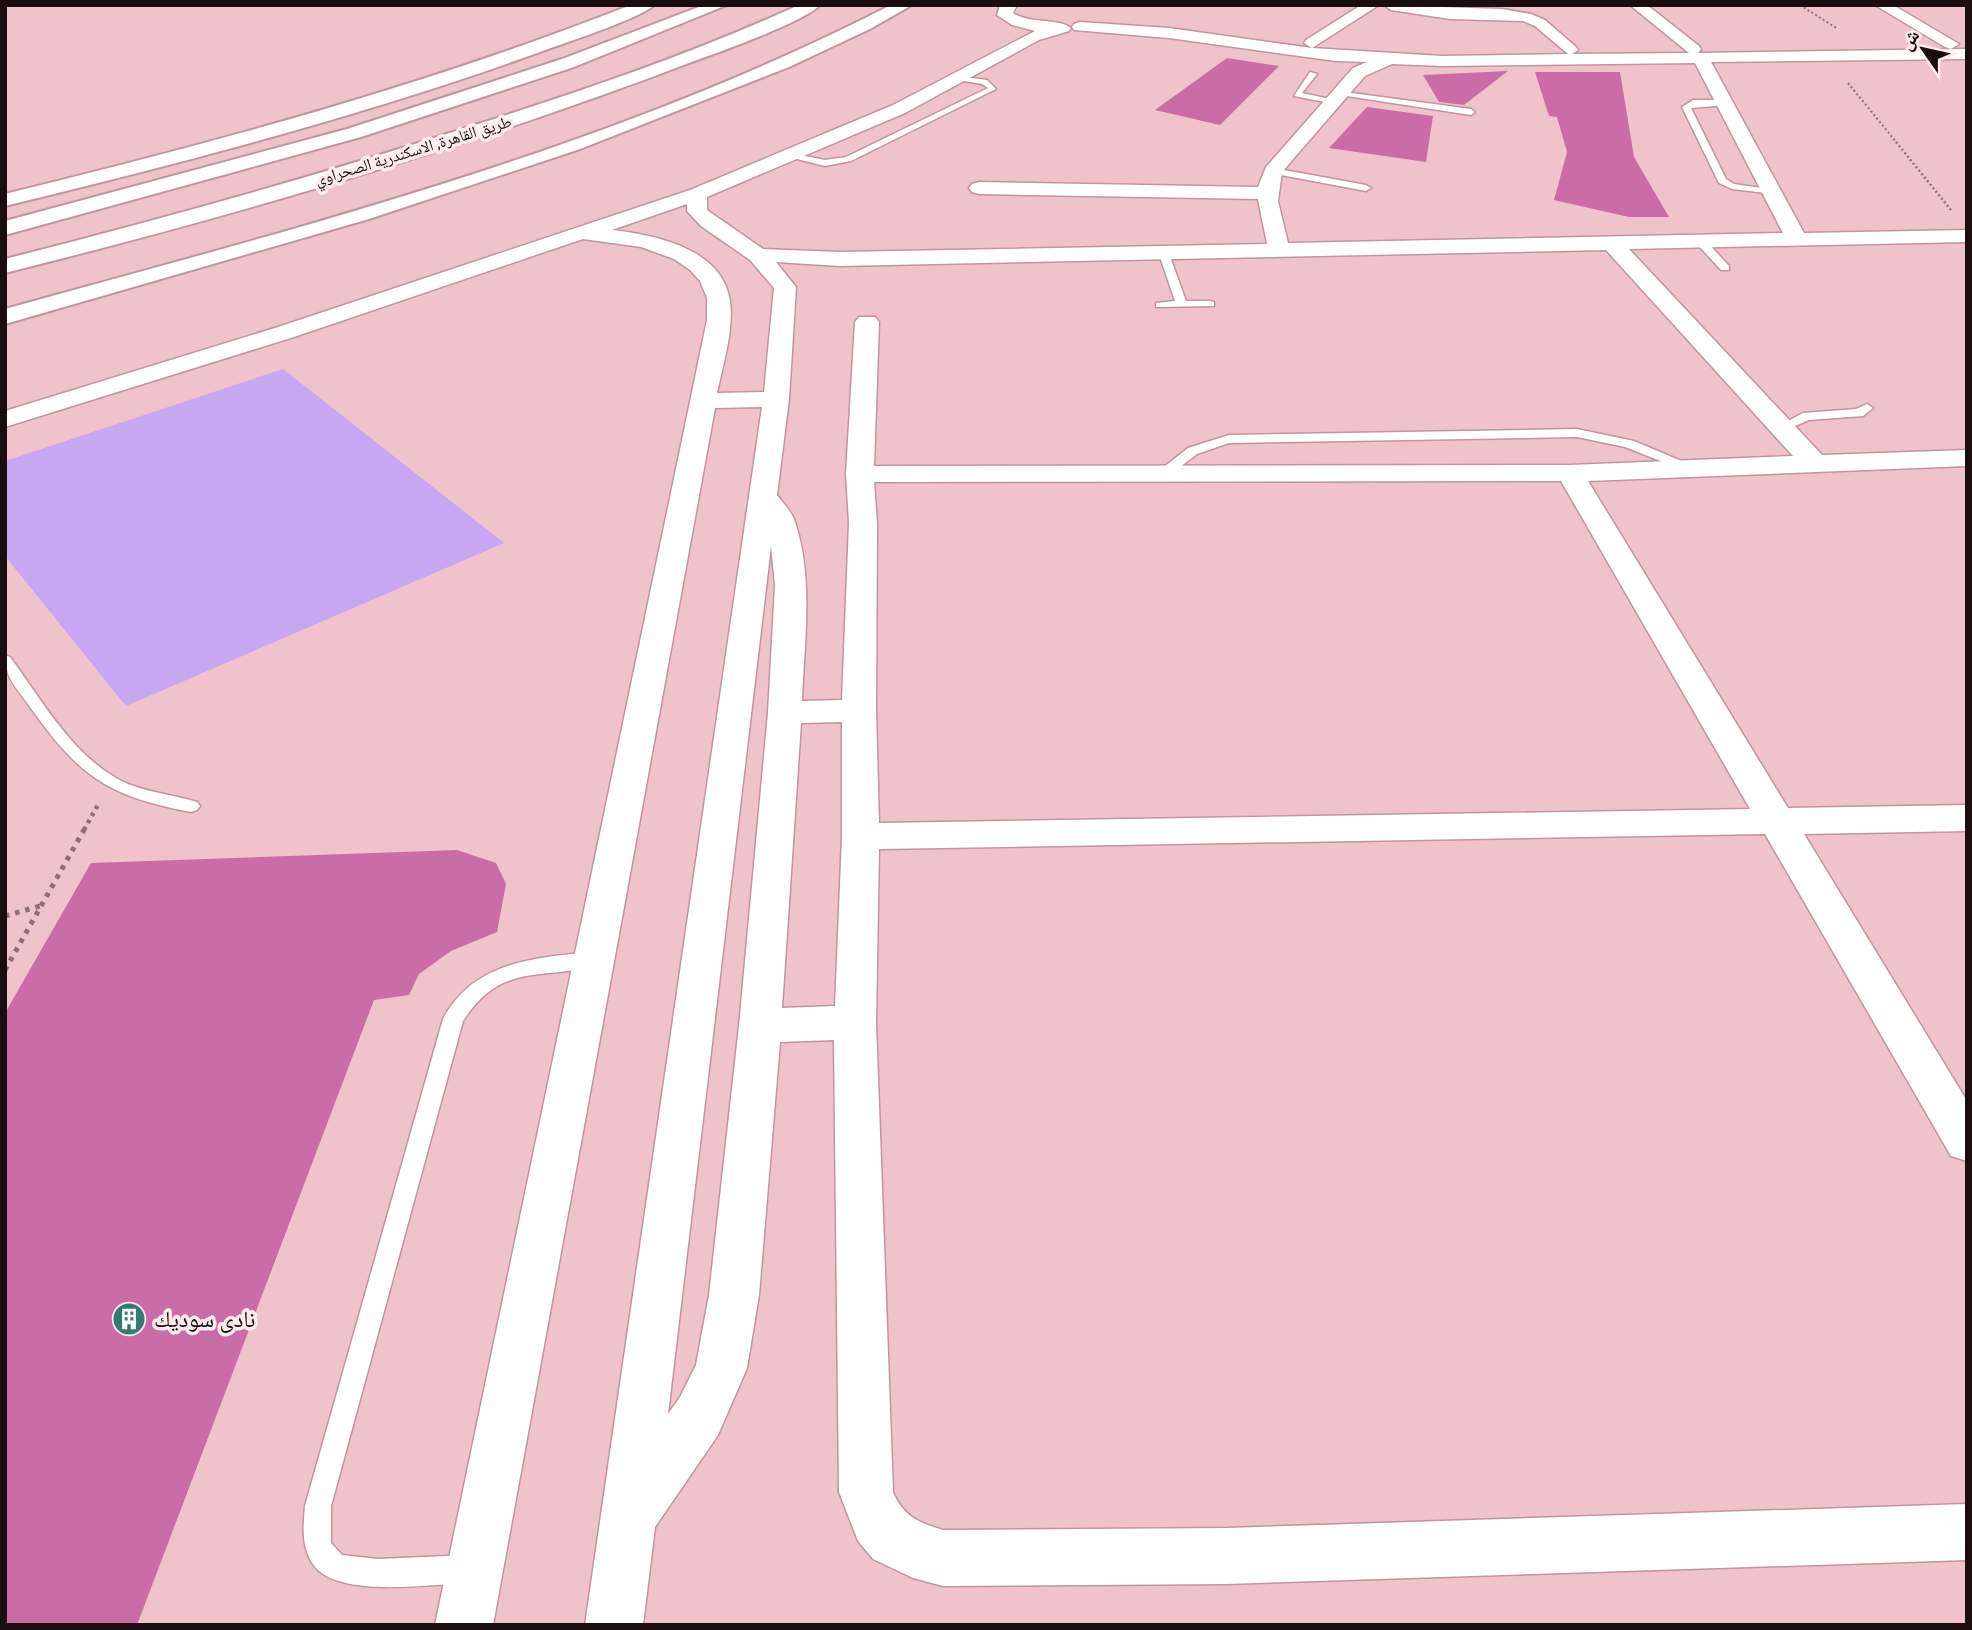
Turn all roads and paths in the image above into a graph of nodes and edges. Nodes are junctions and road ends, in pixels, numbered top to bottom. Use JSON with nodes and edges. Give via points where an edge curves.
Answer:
{"nodes":[{"id":1,"x":646,"y":5,"type":"edge"},
{"id":2,"x":719,"y":5,"type":"edge"},
{"id":3,"x":812,"y":5,"type":"edge"},
{"id":4,"x":904,"y":5,"type":"edge"},
{"id":5,"x":1372,"y":5,"type":"edge"},
{"id":6,"x":1391,"y":5,"type":"edge"},
{"id":7,"x":1637,"y":5,"type":"edge"},
{"id":8,"x":1800,"y":5,"type":"edge"},
{"id":9,"x":1882,"y":5,"type":"edge"},
{"id":10,"x":1493,"y":10,"type":"edge"},
{"id":11,"x":1118,"y":12,"type":"joint"},
{"id":12,"x":1532,"y":12,"type":"edge"},
{"id":13,"x":1013,"y":14,"type":"edge"},
{"id":14,"x":1072,"y":28,"type":"junction"},
{"id":15,"x":1200,"y":32,"type":"junction"},
{"id":16,"x":995,"y":33,"type":"dead end"},
{"id":17,"x":1312,"y":43,"type":"junction"},
{"id":18,"x":1864,"y":45,"type":"junction"},
{"id":19,"x":1570,"y":50,"type":"junction"},
{"id":20,"x":1822,"y":51,"type":"junction"},
{"id":21,"x":1962,"y":52,"type":"edge"},
{"id":22,"x":1697,"y":54,"type":"junction"},
{"id":23,"x":1336,"y":56,"type":"junction"},
{"id":24,"x":1389,"y":59,"type":"junction"},
{"id":25,"x":1359,"y":72,"type":"junction"},
{"id":26,"x":1314,"y":74,"type":"dead end"},
{"id":27,"x":960,"y":78,"type":"junction"},
{"id":28,"x":1336,"y":98,"type":"junction"},
{"id":29,"x":1724,"y":103,"type":"junction"},
{"id":30,"x":1471,"y":112,"type":"dead end"},
{"id":31,"x":808,"y":124,"type":"dead end"},
{"id":32,"x":844,"y":133,"type":"junction"},
{"id":33,"x":788,"y":145,"type":"junction"},
{"id":34,"x":1273,"y":171,"type":"junction"},
{"id":35,"x":1367,"y":187,"type":"dead end"},
{"id":36,"x":979,"y":188,"type":"dead end"},
{"id":37,"x":1772,"y":192,"type":"junction"},
{"id":38,"x":1266,"y":193,"type":"junction"},
{"id":39,"x":697,"y":194,"type":"junction"},
{"id":40,"x":7,"y":199,"type":"edge"},
{"id":41,"x":1962,"y":227,"type":"edge"},
{"id":42,"x":5,"y":228,"type":"edge"},
{"id":43,"x":584,"y":233,"type":"junction"},
{"id":44,"x":1798,"y":240,"type":"junction"},
{"id":45,"x":1702,"y":243,"type":"junction"},
{"id":46,"x":744,"y":245,"type":"junction"},
{"id":47,"x":1613,"y":245,"type":"junction"},
{"id":48,"x":1280,"y":252,"type":"junction"},
{"id":49,"x":1164,"y":254,"type":"junction"},
{"id":50,"x":682,"y":255,"type":"junction"},
{"id":51,"x":840,"y":259,"type":"junction"},
{"id":52,"x":5,"y":266,"type":"edge"},
{"id":53,"x":417,"y":266,"type":"dead end"},
{"id":54,"x":1725,"y":268,"type":"dead end"},
{"id":55,"x":785,"y":288,"type":"junction"},
{"id":56,"x":340,"y":290,"type":"dead end"},
{"id":57,"x":1160,"y":304,"type":"dead end"},
{"id":58,"x":1181,"y":304,"type":"junction"},
{"id":59,"x":1210,"y":304,"type":"dead end"},
{"id":60,"x":360,"y":308,"type":"junction"},
{"id":61,"x":5,"y":317,"type":"edge"},
{"id":62,"x":867,"y":322,"type":"dead end"},
{"id":63,"x":776,"y":399,"type":"junction"},
{"id":64,"x":703,"y":401,"type":"junction"},
{"id":65,"x":1867,"y":408,"type":"dead end"},
{"id":66,"x":5,"y":419,"type":"edge"},
{"id":67,"x":1781,"y":428,"type":"junction"},
{"id":68,"x":1966,"y":452,"type":"edge"},
{"id":69,"x":1814,"y":463,"type":"junction"},
{"id":70,"x":1691,"y":468,"type":"junction"},
{"id":71,"x":1570,"y":472,"type":"junction"},
{"id":72,"x":860,"y":474,"type":"junction"},
{"id":73,"x":1162,"y":474,"type":"junction"},
{"id":74,"x":762,"y":493,"type":"junction"},
{"id":75,"x":5,"y":660,"type":"edge"},
{"id":76,"x":859,"y":710,"type":"junction"},
{"id":77,"x":785,"y":713,"type":"junction"},
{"id":78,"x":110,"y":782,"type":"junction"},
{"id":79,"x":191,"y":806,"type":"dead end"},
{"id":80,"x":1967,"y":818,"type":"edge"},
{"id":81,"x":1776,"y":821,"type":"junction"},
{"id":82,"x":861,"y":836,"type":"junction"},
{"id":83,"x":41,"y":906,"type":"junction"},
{"id":84,"x":5,"y":916,"type":"edge"},
{"id":85,"x":595,"y":959,"type":"junction"},
{"id":86,"x":5,"y":970,"type":"edge"},
{"id":87,"x":855,"y":1023,"type":"junction"},
{"id":88,"x":760,"y":1026,"type":"junction"},
{"id":89,"x":1967,"y":1142,"type":"edge"},
{"id":90,"x":628,"y":1518,"type":"junction"},
{"id":91,"x":1967,"y":1531,"type":"edge"},
{"id":92,"x":475,"y":1569,"type":"junction"},
{"id":93,"x":464,"y":1625,"type":"edge"},
{"id":94,"x":614,"y":1625,"type":"edge"}],
"edges":[{"from":1,"to":40,"type":"main road","via":[[538,46],[358,104]]},
{"from":2,"to":42,"type":"main road","name":"طريق القاهرة, الاسكندرية الصحراوي","via":[[568,63],[354,133]]},
{"from":3,"to":52,"type":"main road","name":"طريق القاهرة, الاسكندرية الصحراوي","via":[[618,85],[140,232]]},
{"from":4,"to":61,"type":"main road","via":[[754,76],[501,170],[332,224]]},
{"from":5,"to":17,"type":"street"},
{"from":6,"to":10,"type":"street","via":[[1450,14]]},
{"from":7,"to":22,"type":"street"},
{"from":8,"to":18,"type":"path"},
{"from":9,"to":21,"type":"street"},
{"from":10,"to":12,"type":"street"},
{"from":11,"to":14,"type":"street","via":[[1105,21]]},
{"from":11,"to":15,"type":"street"},
{"from":12,"to":19,"type":"street"},
{"from":13,"to":14,"type":"street"},
{"from":13,"to":16,"type":"street"},
{"from":14,"to":15,"type":"street"},
{"from":14,"to":27,"type":"street","via":[[1033,37]]},
{"from":15,"to":17,"type":"street"},
{"from":15,"to":23,"type":"street"},
{"from":17,"to":19,"type":"street","via":[[1433,51]]},
{"from":18,"to":20,"type":"street"},
{"from":18,"to":21,"type":"street"},
{"from":19,"to":22,"type":"street"},
{"from":20,"to":21,"type":"street"},
{"from":20,"to":22,"type":"street"},
{"from":20,"to":41,"type":"path"},
{"from":22,"to":24,"type":"street"},
{"from":22,"to":29,"type":"street"},
{"from":23,"to":24,"type":"street"},
{"from":23,"to":25,"type":"street"},
{"from":24,"to":25,"type":"street"},
{"from":25,"to":28,"type":"street"},
{"from":26,"to":28,"type":"lane","via":[[1297,94]]},
{"from":27,"to":32,"type":"street"},
{"from":27,"to":33,"type":"lane","via":[[984,82],[992,89],[848,159],[825,163]]},
{"from":28,"to":30,"type":"lane"},
{"from":28,"to":34,"type":"street"},
{"from":29,"to":37,"type":"street"},
{"from":29,"to":37,"type":"lane","via":[[1686,107],[1720,179],[1732,186]]},
{"from":31,"to":32,"type":"street"},
{"from":32,"to":33,"type":"street"},
{"from":33,"to":39,"type":"street"},
{"from":33,"to":53,"type":"street"},
{"from":34,"to":35,"type":"lane"},
{"from":34,"to":38,"type":"street"},
{"from":36,"to":38,"type":"street"},
{"from":37,"to":44,"type":"street"},
{"from":38,"to":48,"type":"street"},
{"from":39,"to":43,"type":"street"},
{"from":39,"to":46,"type":"street","via":[[697,211]]},
{"from":41,"to":44,"type":"street"},
{"from":43,"to":50,"type":"street","via":[[660,244]]},
{"from":43,"to":60,"type":"street"},
{"from":44,"to":45,"type":"street"},
{"from":45,"to":47,"type":"street"},
{"from":45,"to":54,"type":"lane"},
{"from":46,"to":50,"type":"street"},
{"from":46,"to":51,"type":"street"},
{"from":46,"to":55,"type":"street"},
{"from":47,"to":48,"type":"street"},
{"from":47,"to":67,"type":"street"},
{"from":48,"to":49,"type":"street"},
{"from":49,"to":51,"type":"street"},
{"from":49,"to":58,"type":"lane"},
{"from":50,"to":64,"type":"street","via":[[705,274],[718,297],[719,320]]},
{"from":51,"to":55,"type":"street"},
{"from":55,"to":63,"type":"street"},
{"from":56,"to":60,"type":"street"},
{"from":57,"to":58,"type":"lane"},
{"from":58,"to":59,"type":"lane"},
{"from":60,"to":66,"type":"street"},
{"from":62,"to":72,"type":"street"},
{"from":63,"to":64,"type":"street"},
{"from":63,"to":74,"type":"street"},
{"from":64,"to":85,"type":"street"},
{"from":65,"to":67,"type":"lane","via":[[1859,413],[1807,416]]},
{"from":67,"to":69,"type":"street"},
{"from":68,"to":69,"type":"street"},
{"from":69,"to":70,"type":"street"},
{"from":70,"to":71,"type":"street"},
{"from":70,"to":73,"type":"lane","via":[[1613,439],[1558,433],[1229,439],[1185,452]]},
{"from":71,"to":73,"type":"street"},
{"from":71,"to":81,"type":"street"},
{"from":72,"to":73,"type":"street"},
{"from":72,"to":76,"type":"street"},
{"from":74,"to":77,"type":"street","via":[[780,519],[790,585]]},
{"from":74,"to":90,"type":"street"},
{"from":75,"to":78,"type":"lane","via":[[76,755]]},
{"from":76,"to":77,"type":"street"},
{"from":76,"to":82,"type":"street"},
{"from":77,"to":88,"type":"street"},
{"from":78,"to":79,"type":"lane","via":[[134,793]]},
{"from":78,"to":83,"type":"path"},
{"from":80,"to":81,"type":"street"},
{"from":81,"to":82,"type":"street"},
{"from":81,"to":89,"type":"street"},
{"from":82,"to":87,"type":"street"},
{"from":83,"to":84,"type":"path"},
{"from":83,"to":86,"type":"path"},
{"from":85,"to":92,"type":"street"},
{"from":85,"to":92,"type":"lane","via":[[510,971],[485,982],[460,1005],[318,1506],[314,1531],[320,1552],[334,1567],[356,1574]]},
{"from":87,"to":88,"type":"street"},
{"from":87,"to":91,"type":"street","via":[[866,1492],[875,1520],[891,1539],[912,1550],[943,1558],[1227,1556]]},
{"from":88,"to":90,"type":"street","via":[[734,1295],[721,1368],[699,1416]]},
{"from":90,"to":94,"type":"street"},
{"from":92,"to":93,"type":"street"}]}
